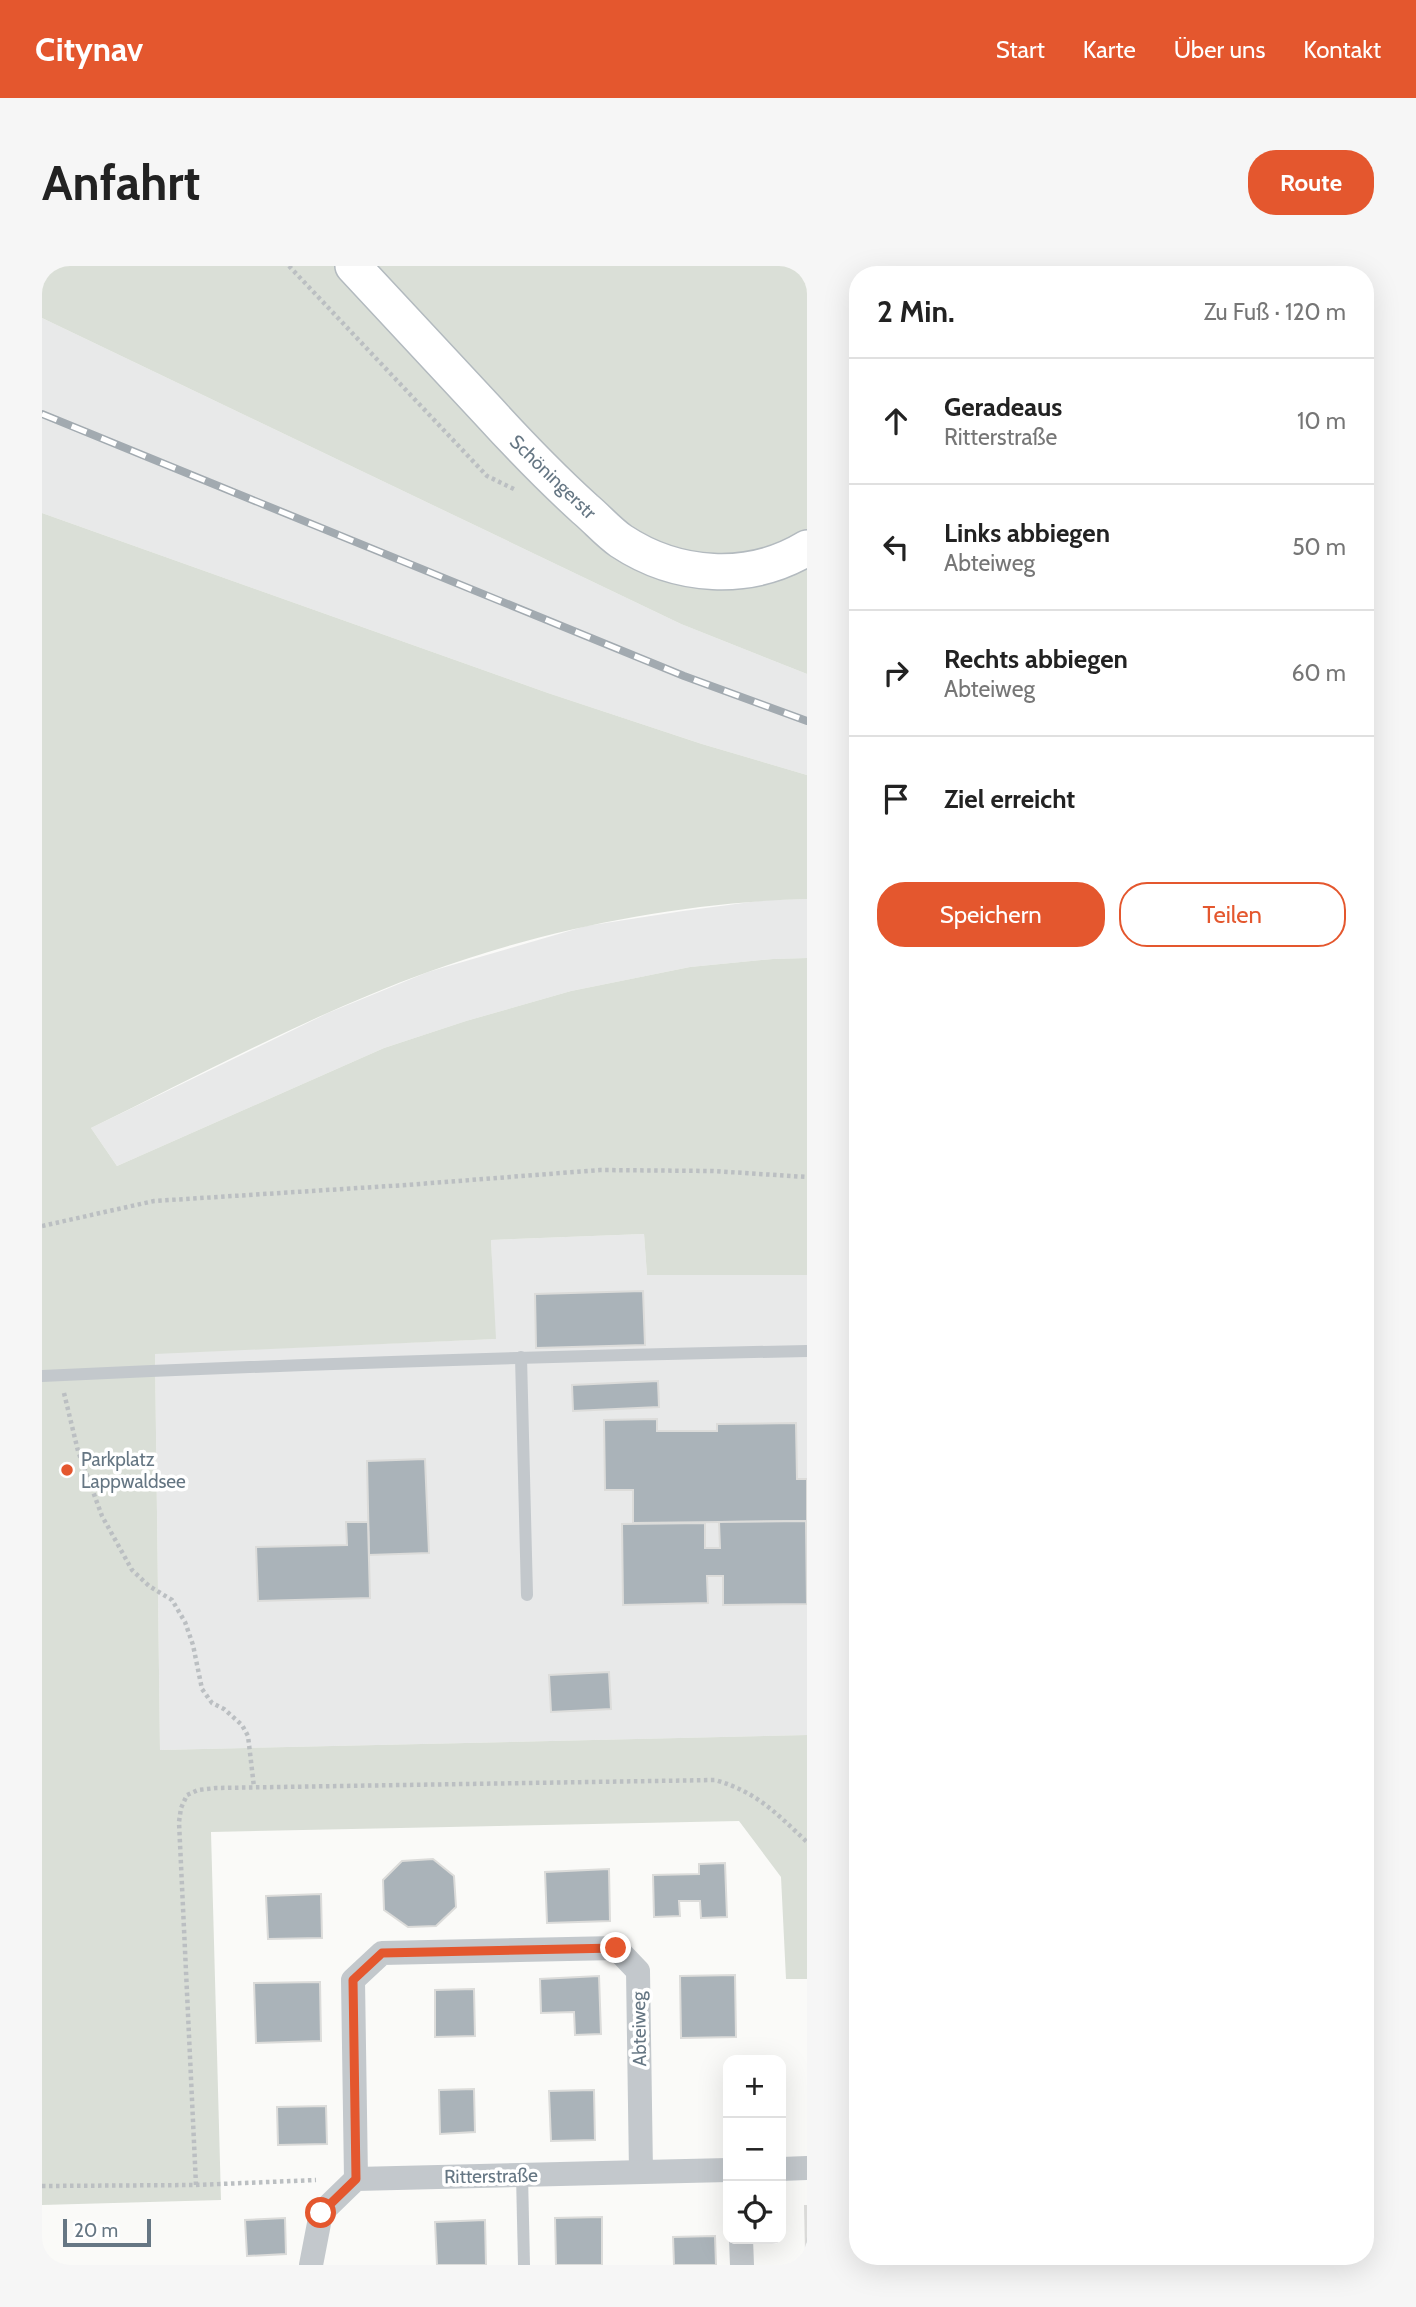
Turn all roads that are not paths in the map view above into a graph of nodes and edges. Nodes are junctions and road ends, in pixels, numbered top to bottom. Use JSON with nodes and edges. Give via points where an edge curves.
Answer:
{"nodes":[{"id":1,"x":354,"y":266,"type":"edge"},
{"id":2,"x":807,"y":548,"type":"edge"},
{"id":3,"x":807,"y":1351,"type":"edge"},
{"id":4,"x":521,"y":1357,"type":"junction"},
{"id":5,"x":42,"y":1376,"type":"edge"},
{"id":6,"x":527,"y":1595,"type":"dead end"},
{"id":7,"x":807,"y":2168,"type":"edge"},
{"id":8,"x":786,"y":2169,"type":"edge"},
{"id":9,"x":723,"y":2170,"type":"edge"},
{"id":10,"x":641,"y":2172,"type":"junction"},
{"id":11,"x":522,"y":2175,"type":"junction"},
{"id":12,"x":356,"y":2179,"type":"junction"},
{"id":13,"x":741,"y":2244,"type":"edge"},
{"id":14,"x":311,"y":2265,"type":"edge"},
{"id":15,"x":524,"y":2265,"type":"edge"},
{"id":16,"x":742,"y":2265,"type":"edge"}],
"edges":[{"from":1,"to":2,"type":"main road","name":"Schöningerstr","via":[[544,471],[620,540],[682,569],[719,573],[753,569],[791,558]]},
{"from":3,"to":4,"type":"lane"},
{"from":4,"to":5,"type":"lane"},
{"from":4,"to":6,"type":"lane"},
{"from":7,"to":8,"type":"street"},
{"from":9,"to":10,"type":"street","name":"Ritterstraße"},
{"from":10,"to":11,"type":"street","name":"Ritterstraße"},
{"from":10,"to":12,"type":"street","name":"Abteiweg","via":[[638,1971],[616,1948],[382,1953],[353,1980]]},
{"from":11,"to":12,"type":"street","name":"Ritterstraße"},
{"from":11,"to":15,"type":"lane"},
{"from":12,"to":14,"type":"street","via":[[321,2213]]},
{"from":13,"to":16,"type":"street"}]}
